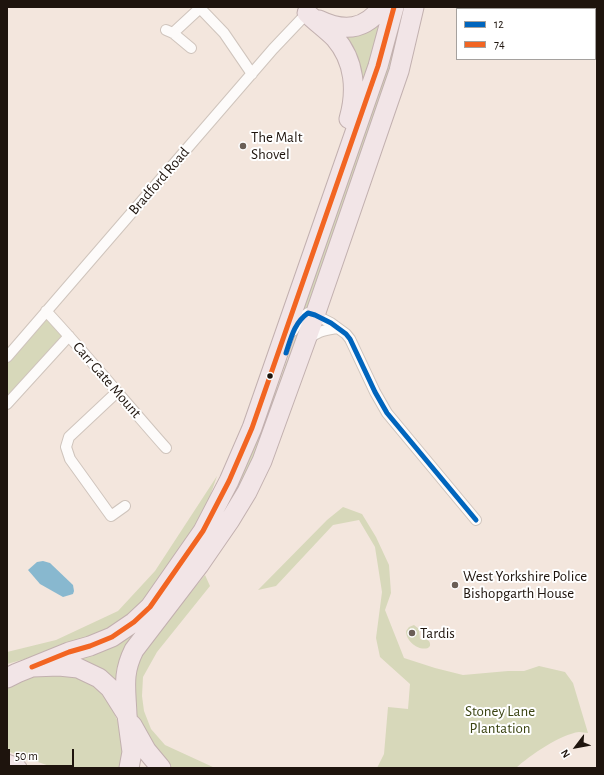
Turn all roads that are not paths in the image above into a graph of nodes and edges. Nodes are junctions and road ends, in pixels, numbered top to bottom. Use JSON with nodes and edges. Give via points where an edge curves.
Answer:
{"nodes":[{"id":1,"x":382,"y":7,"type":"edge"},
{"id":2,"x":394,"y":7,"type":"edge"},
{"id":3,"x":414,"y":7,"type":"edge"},
{"id":4,"x":425,"y":7,"type":"edge"},
{"id":5,"x":200,"y":8,"type":"edge"},
{"id":6,"x":310,"y":10,"type":"edge"},
{"id":7,"x":191,"y":48,"type":"dead end"},
{"id":8,"x":398,"y":71,"type":"junction"},
{"id":9,"x":252,"y":74,"type":"junction"},
{"id":10,"x":342,"y":168,"type":"junction"},
{"id":11,"x":46,"y":311,"type":"junction"},
{"id":12,"x":315,"y":315,"type":"junction"},
{"id":13,"x":337,"y":328,"type":"junction"},
{"id":14,"x":69,"y":336,"type":"junction"},
{"id":15,"x":304,"y":344,"type":"junction"},
{"id":16,"x":7,"y":357,"type":"edge"},
{"id":17,"x":116,"y":392,"type":"junction"},
{"id":18,"x":264,"y":396,"type":"junction"},
{"id":19,"x":7,"y":404,"type":"edge"},
{"id":20,"x":166,"y":448,"type":"dead end"},
{"id":21,"x":125,"y":506,"type":"dead end"},
{"id":22,"x":476,"y":520,"type":"dead end"},
{"id":23,"x":21,"y":670,"type":"edge"},
{"id":24,"x":7,"y":678,"type":"edge"},
{"id":25,"x":127,"y":715,"type":"junction"},
{"id":26,"x":7,"y":764,"type":"edge"},
{"id":27,"x":17,"y":768,"type":"edge"},
{"id":28,"x":129,"y":768,"type":"edge"},
{"id":29,"x":161,"y":768,"type":"edge"}],
"edges":[{"from":1,"to":6,"type":"highway","via":[[361,25],[344,28],[326,23]]},
{"from":2,"to":10,"type":"highway","via":[[378,66]]},
{"from":3,"to":8,"type":"highway"},
{"from":4,"to":8,"type":"highway","via":[[420,26]]},
{"from":5,"to":7,"type":"street","via":[[169,31]]},
{"from":5,"to":9,"type":"street","via":[[224,33]]},
{"from":6,"to":9,"type":"street","name":"Bradford Road"},
{"from":6,"to":10,"type":"highway","via":[[341,47],[354,78]]},
{"from":8,"to":12,"type":"highway"},
{"from":9,"to":11,"type":"street","name":"Bradford Road"},
{"from":10,"to":18,"type":"highway"},
{"from":11,"to":14,"type":"street","name":"Carr Gate Mount"},
{"from":11,"to":16,"type":"street","name":"Bradford Road"},
{"from":12,"to":13,"type":"street"},
{"from":12,"to":15,"type":"highway"},
{"from":12,"to":18,"type":"street","via":[[308,314],[301,318],[294,328],[278,376]]},
{"from":13,"to":15,"type":"street","via":[[319,332]]},
{"from":13,"to":22,"type":"street","via":[[350,339],[387,413]]},
{"from":14,"to":17,"type":"street","name":"Carr Gate Mount"},
{"from":14,"to":19,"type":"street"},
{"from":15,"to":25,"type":"highway","via":[[262,461],[247,492],[199,565],[138,644],[131,657],[125,676]]},
{"from":17,"to":20,"type":"street","name":"Carr Gate Mount"},
{"from":17,"to":21,"type":"street","via":[[69,437],[66,447],[70,459],[111,516]]},
{"from":18,"to":23,"type":"highway","via":[[229,481],[203,531],[150,607],[112,637]]},
{"from":23,"to":24,"type":"highway"},
{"from":23,"to":25,"type":"highway","via":[[70,666],[85,671],[105,683]]},
{"from":25,"to":28,"type":"highway","via":[[132,752]]},
{"from":25,"to":29,"type":"highway","via":[[146,750]]},
{"from":26,"to":27,"type":"highway"}]}
